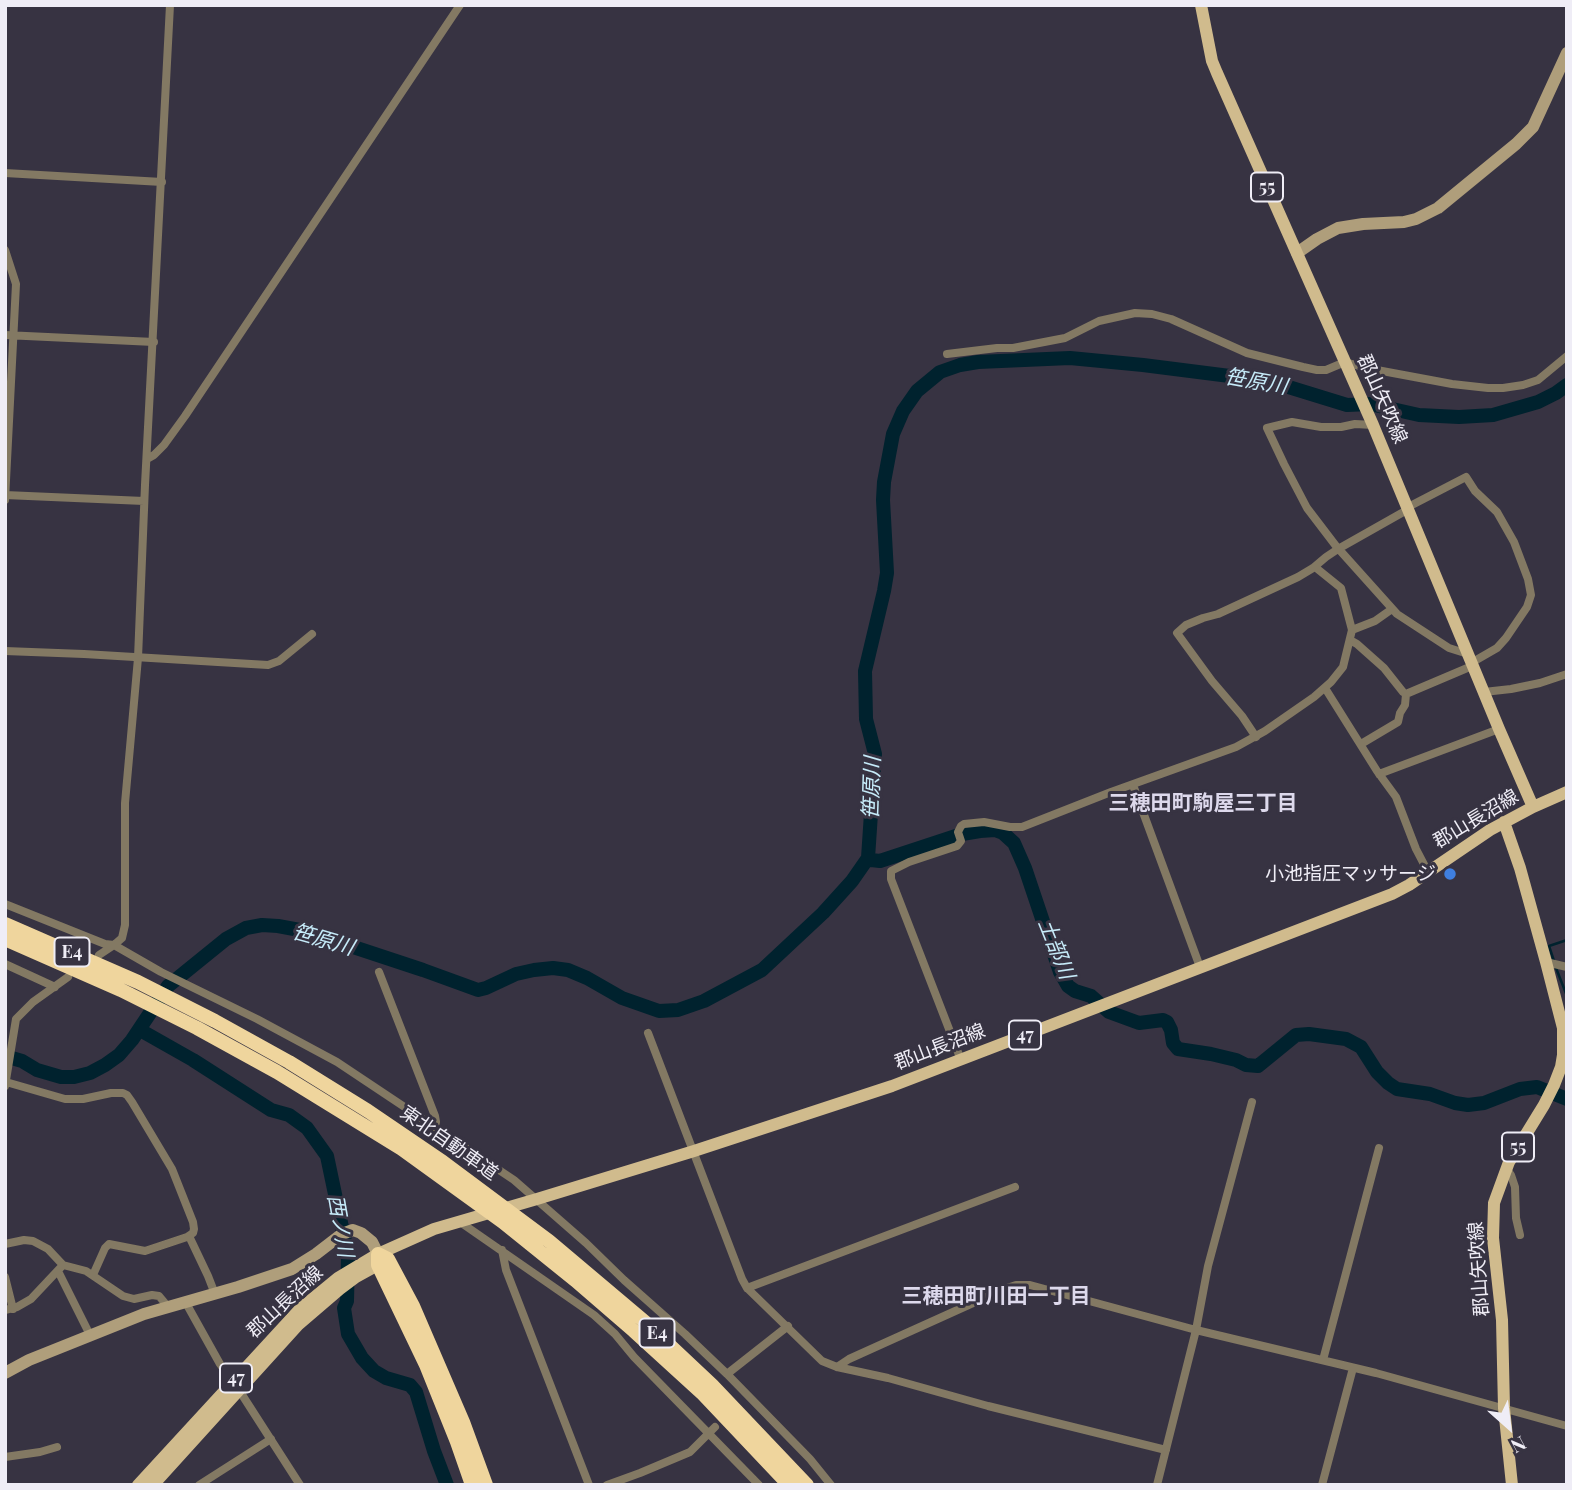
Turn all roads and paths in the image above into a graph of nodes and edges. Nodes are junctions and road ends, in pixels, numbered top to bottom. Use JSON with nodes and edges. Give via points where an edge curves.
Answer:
{"nodes":[{"id":1,"x":170,"y":5,"type":"edge"},
{"id":2,"x":460,"y":5,"type":"edge"},
{"id":3,"x":1201,"y":5,"type":"edge"},
{"id":4,"x":1567,"y":53,"type":"edge"},
{"id":5,"x":5,"y":173,"type":"edge"},
{"id":6,"x":162,"y":182,"type":"junction"},
{"id":7,"x":5,"y":250,"type":"edge"},
{"id":8,"x":1297,"y":253,"type":"junction"},
{"id":9,"x":10,"y":335,"type":"edge"},
{"id":10,"x":154,"y":342,"type":"junction"},
{"id":11,"x":947,"y":354,"type":"dead end"},
{"id":12,"x":1567,"y":356,"type":"edge"},
{"id":13,"x":1346,"y":364,"type":"junction"},
{"id":14,"x":1372,"y":423,"type":"junction"},
{"id":15,"x":146,"y":460,"type":"junction"},
{"id":16,"x":5,"y":497,"type":"edge"},
{"id":17,"x":144,"y":500,"type":"junction"},
{"id":18,"x":1408,"y":508,"type":"junction"},
{"id":19,"x":1338,"y":549,"type":"junction"},
{"id":20,"x":1315,"y":567,"type":"junction"},
{"id":21,"x":1392,"y":609,"type":"junction"},
{"id":22,"x":1352,"y":630,"type":"junction"},
{"id":23,"x":312,"y":634,"type":"dead end"},
{"id":24,"x":1350,"y":640,"type":"junction"},
{"id":25,"x":5,"y":651,"type":"edge"},
{"id":26,"x":138,"y":658,"type":"junction"},
{"id":27,"x":1470,"y":661,"type":"junction"},
{"id":28,"x":1567,"y":674,"type":"edge"},
{"id":29,"x":1325,"y":688,"type":"junction"},
{"id":30,"x":1485,"y":692,"type":"junction"},
{"id":31,"x":1406,"y":694,"type":"junction"},
{"id":32,"x":1499,"y":729,"type":"junction"},
{"id":33,"x":1256,"y":737,"type":"junction"},
{"id":34,"x":1361,"y":744,"type":"junction"},
{"id":35,"x":1379,"y":774,"type":"junction"},
{"id":36,"x":1133,"y":785,"type":"junction"},
{"id":37,"x":1567,"y":792,"type":"edge"},
{"id":38,"x":1533,"y":807,"type":"junction"},
{"id":39,"x":1504,"y":822,"type":"junction"},
{"id":40,"x":1428,"y":872,"type":"junction"},
{"id":41,"x":5,"y":904,"type":"edge"},
{"id":42,"x":5,"y":924,"type":"edge"},
{"id":43,"x":5,"y":939,"type":"edge"},
{"id":44,"x":114,"y":945,"type":"junction"},
{"id":45,"x":99,"y":955,"type":"dead end"},
{"id":46,"x":1546,"y":962,"type":"junction"},
{"id":47,"x":5,"y":964,"type":"edge"},
{"id":48,"x":1200,"y":967,"type":"junction"},
{"id":49,"x":1567,"y":967,"type":"edge"},
{"id":50,"x":379,"y":972,"type":"dead end"},
{"id":51,"x":68,"y":977,"type":"dead end"},
{"id":52,"x":55,"y":987,"type":"junction"},
{"id":53,"x":648,"y":1033,"type":"dead end"},
{"id":54,"x":961,"y":1060,"type":"junction"},
{"id":55,"x":6,"y":1082,"type":"edge"},
{"id":56,"x":1252,"y":1102,"type":"dead end"},
{"id":57,"x":435,"y":1127,"type":"junction"},
{"id":58,"x":1379,"y":1148,"type":"dead end"},
{"id":59,"x":694,"y":1151,"type":"junction"},
{"id":60,"x":1506,"y":1168,"type":"junction"},
{"id":61,"x":1015,"y":1187,"type":"dead end"},
{"id":62,"x":537,"y":1199,"type":"junction"},
{"id":63,"x":460,"y":1222,"type":"junction"},
{"id":64,"x":189,"y":1236,"type":"junction"},
{"id":65,"x":1520,"y":1236,"type":"dead end"},
{"id":66,"x":5,"y":1244,"type":"edge"},
{"id":67,"x":502,"y":1250,"type":"junction"},
{"id":68,"x":381,"y":1259,"type":"junction"},
{"id":69,"x":60,"y":1268,"type":"junction"},
{"id":70,"x":93,"y":1275,"type":"junction"},
{"id":71,"x":5,"y":1278,"type":"edge"},
{"id":72,"x":747,"y":1288,"type":"junction"},
{"id":73,"x":215,"y":1294,"type":"junction"},
{"id":74,"x":186,"y":1303,"type":"junction"},
{"id":75,"x":169,"y":1308,"type":"junction"},
{"id":76,"x":9,"y":1309,"type":"edge"},
{"id":77,"x":788,"y":1326,"type":"junction"},
{"id":78,"x":1196,"y":1330,"type":"junction"},
{"id":79,"x":90,"y":1335,"type":"junction"},
{"id":80,"x":1323,"y":1360,"type":"junction"},
{"id":81,"x":837,"y":1367,"type":"junction"},
{"id":82,"x":1353,"y":1368,"type":"junction"},
{"id":83,"x":5,"y":1373,"type":"edge"},
{"id":84,"x":727,"y":1374,"type":"junction"},
{"id":85,"x":236,"y":1386,"type":"junction"},
{"id":86,"x":702,"y":1393,"type":"junction"},
{"id":87,"x":1504,"y":1408,"type":"junction"},
{"id":88,"x":1567,"y":1426,"type":"edge"},
{"id":89,"x":712,"y":1430,"type":"junction"},
{"id":90,"x":271,"y":1439,"type":"junction"},
{"id":91,"x":57,"y":1447,"type":"dead end"},
{"id":92,"x":1166,"y":1450,"type":"junction"},
{"id":93,"x":5,"y":1457,"type":"edge"},
{"id":94,"x":138,"y":1485,"type":"edge"},
{"id":95,"x":153,"y":1485,"type":"edge"},
{"id":96,"x":199,"y":1485,"type":"edge"},
{"id":97,"x":300,"y":1485,"type":"edge"},
{"id":98,"x":472,"y":1485,"type":"edge"},
{"id":99,"x":486,"y":1485,"type":"edge"},
{"id":100,"x":589,"y":1485,"type":"edge"},
{"id":101,"x":607,"y":1485,"type":"edge"},
{"id":102,"x":759,"y":1485,"type":"edge"},
{"id":103,"x":780,"y":1485,"type":"edge"},
{"id":104,"x":789,"y":1485,"type":"edge"},
{"id":105,"x":809,"y":1485,"type":"edge"},
{"id":106,"x":831,"y":1485,"type":"edge"},
{"id":107,"x":1157,"y":1485,"type":"edge"},
{"id":108,"x":1322,"y":1485,"type":"edge"},
{"id":109,"x":1512,"y":1485,"type":"edge"}],
"edges":[{"from":1,"to":6,"type":"street"},
{"from":2,"to":15,"type":"street","via":[[185,416],[164,445]]},
{"from":3,"to":8,"type":"main road","name":"郡山矢吹線","number":"55","via":[[1212,61]]},
{"from":4,"to":8,"type":"street","via":[[1533,127],[1438,208],[1404,222],[1338,228]]},
{"from":5,"to":6,"type":"street"},
{"from":6,"to":10,"type":"street"},
{"from":7,"to":9,"type":"street","via":[[16,280]]},
{"from":8,"to":13,"type":"main road","name":"郡山矢吹線","number":"55"},
{"from":9,"to":10,"type":"street"},
{"from":9,"to":16,"type":"street"},
{"from":10,"to":15,"type":"street"},
{"from":11,"to":13,"type":"street","via":[[1065,338],[1111,317],[1146,313],[1171,319],[1247,353],[1317,370]]},
{"from":12,"to":13,"type":"street","via":[[1538,380],[1503,388],[1452,384]]},
{"from":13,"to":14,"type":"main road","name":"郡山矢吹線","number":"55"},
{"from":14,"to":18,"type":"main road","name":"郡山矢吹線","number":"55"},
{"from":14,"to":19,"type":"street","via":[[1325,428],[1291,422],[1267,428],[1307,508]]},
{"from":15,"to":17,"type":"street"},
{"from":16,"to":17,"type":"street"},
{"from":17,"to":26,"type":"street"},
{"from":18,"to":19,"type":"street"},
{"from":18,"to":27,"type":"main road","name":"郡山矢吹線","number":"55"},
{"from":18,"to":27,"type":"street","via":[[1466,477],[1497,512],[1514,542],[1528,579],[1530,602],[1500,645]]},
{"from":19,"to":20,"type":"street"},
{"from":19,"to":21,"type":"street"},
{"from":20,"to":22,"type":"street","via":[[1342,588]]},
{"from":20,"to":33,"type":"street","via":[[1186,625],[1178,633]]},
{"from":21,"to":22,"type":"street"},
{"from":21,"to":27,"type":"street"},
{"from":22,"to":24,"type":"street"},
{"from":23,"to":26,"type":"street","via":[[268,665]]},
{"from":24,"to":29,"type":"street","via":[[1343,667]]},
{"from":24,"to":31,"type":"street"},
{"from":25,"to":26,"type":"street"},
{"from":26,"to":44,"type":"street","via":[[125,803],[125,925],[122,938]]},
{"from":27,"to":30,"type":"main road","name":"郡山矢吹線","number":"55"},
{"from":27,"to":31,"type":"street"},
{"from":28,"to":30,"type":"street"},
{"from":29,"to":33,"type":"street"},
{"from":29,"to":34,"type":"street"},
{"from":30,"to":32,"type":"main road","name":"郡山矢吹線","number":"55"},
{"from":31,"to":34,"type":"street","via":[[1398,722]]},
{"from":32,"to":35,"type":"street"},
{"from":32,"to":38,"type":"main road","name":"郡山矢吹線","number":"55"},
{"from":33,"to":36,"type":"street"},
{"from":34,"to":35,"type":"street"},
{"from":35,"to":40,"type":"street","via":[[1396,797]]},
{"from":36,"to":48,"type":"street"},
{"from":36,"to":54,"type":"street","via":[[1022,827],[964,824],[957,846],[892,870],[890,876]]},
{"from":37,"to":38,"type":"main road","name":"郡山長沼線","number":"47"},
{"from":38,"to":39,"type":"main road","name":"郡山長沼線","number":"47"},
{"from":39,"to":40,"type":"main road","name":"郡山長沼線","number":"47"},
{"from":39,"to":46,"type":"main road","name":"郡山矢吹線","number":"55"},
{"from":40,"to":48,"type":"main road","name":"郡山長沼線","number":"47","via":[[1392,894]]},
{"from":41,"to":44,"type":"street"},
{"from":42,"to":105,"type":"highway","name":"東北自動車道","number":"E4","via":[[215,1021],[289,1062],[443,1162],[586,1271],[688,1361]]},
{"from":43,"to":86,"type":"highway","name":"東北自動車道","number":"E4","via":[[197,1028],[358,1121],[503,1222]]},
{"from":44,"to":45,"type":"street"},
{"from":44,"to":57,"type":"street","via":[[337,1062]]},
{"from":46,"to":49,"type":"street"},
{"from":46,"to":60,"type":"main road","name":"郡山矢吹線","number":"55","via":[[1563,1028],[1561,1067]]},
{"from":47,"to":52,"type":"street"},
{"from":48,"to":54,"type":"main road","name":"郡山長沼線","number":"47"},
{"from":50,"to":57,"type":"street","via":[[435,1116]]},
{"from":51,"to":52,"type":"street"},
{"from":52,"to":55,"type":"street","via":[[16,1019]]},
{"from":53,"to":59,"type":"street"},
{"from":54,"to":59,"type":"main road","name":"郡山長沼線","number":"47"},
{"from":55,"to":64,"type":"street","via":[[65,1099],[118,1092],[127,1095],[172,1169],[193,1222]]},
{"from":56,"to":78,"type":"street","via":[[1208,1266]]},
{"from":57,"to":62,"type":"street"},
{"from":58,"to":80,"type":"street"},
{"from":59,"to":62,"type":"main road","name":"郡山長沼線","number":"47"},
{"from":59,"to":72,"type":"street"},
{"from":60,"to":65,"type":"street","via":[[1515,1186]]},
{"from":60,"to":87,"type":"main road","name":"郡山矢吹線","number":"55","via":[[1494,1203],[1493,1228]]},
{"from":61,"to":72,"type":"street"},
{"from":62,"to":63,"type":"main road","name":"郡山長沼線","number":"47"},
{"from":62,"to":84,"type":"street"},
{"from":63,"to":67,"type":"street"},
{"from":63,"to":68,"type":"main road","name":"郡山長沼線","number":"47","via":[[434,1228]]},
{"from":64,"to":70,"type":"street","via":[[145,1251],[109,1244]]},
{"from":64,"to":73,"type":"street"},
{"from":66,"to":69,"type":"street","via":[[33,1241],[48,1250]]},
{"from":67,"to":89,"type":"street","via":[[594,1315]]},
{"from":67,"to":100,"type":"street"},
{"from":68,"to":73,"type":"street","via":[[372,1242],[353,1230],[292,1269]]},
{"from":68,"to":85,"type":"main road","name":"郡山長沼線","number":"47","via":[[339,1284]]},
{"from":68,"to":98,"type":"highway"},
{"from":68,"to":99,"type":"highway","via":[[413,1306]]},
{"from":69,"to":70,"type":"street","via":[[83,1269]]},
{"from":69,"to":76,"type":"street","via":[[31,1299]]},
{"from":69,"to":79,"type":"street"},
{"from":70,"to":75,"type":"street","via":[[127,1297],[159,1296]]},
{"from":71,"to":76,"type":"street"},
{"from":72,"to":77,"type":"street"},
{"from":73,"to":74,"type":"street"},
{"from":74,"to":75,"type":"street"},
{"from":74,"to":85,"type":"street"},
{"from":75,"to":79,"type":"street"},
{"from":77,"to":81,"type":"street","via":[[816,1356]]},
{"from":77,"to":84,"type":"street"},
{"from":78,"to":80,"type":"street"},
{"from":78,"to":81,"type":"street","via":[[1016,1285]]},
{"from":78,"to":92,"type":"street"},
{"from":79,"to":83,"type":"street"},
{"from":80,"to":82,"type":"street"},
{"from":81,"to":92,"type":"street"},
{"from":82,"to":87,"type":"street"},
{"from":82,"to":108,"type":"street"},
{"from":84,"to":106,"type":"street"},
{"from":85,"to":90,"type":"street"},
{"from":85,"to":94,"type":"main road","name":"郡山長沼線","number":"47"},
{"from":85,"to":95,"type":"main road","name":"郡山長沼線","number":"47"},
{"from":86,"to":103,"type":"highway"},
{"from":86,"to":104,"type":"highway","name":"東北自動車道","number":"E4"},
{"from":87,"to":88,"type":"street"},
{"from":87,"to":109,"type":"main road","name":"郡山矢吹線","number":"55"},
{"from":89,"to":101,"type":"street","via":[[690,1452]]},
{"from":89,"to":102,"type":"street"},
{"from":90,"to":96,"type":"street"},
{"from":90,"to":97,"type":"street"},
{"from":91,"to":93,"type":"street"},
{"from":92,"to":107,"type":"street"}]}
